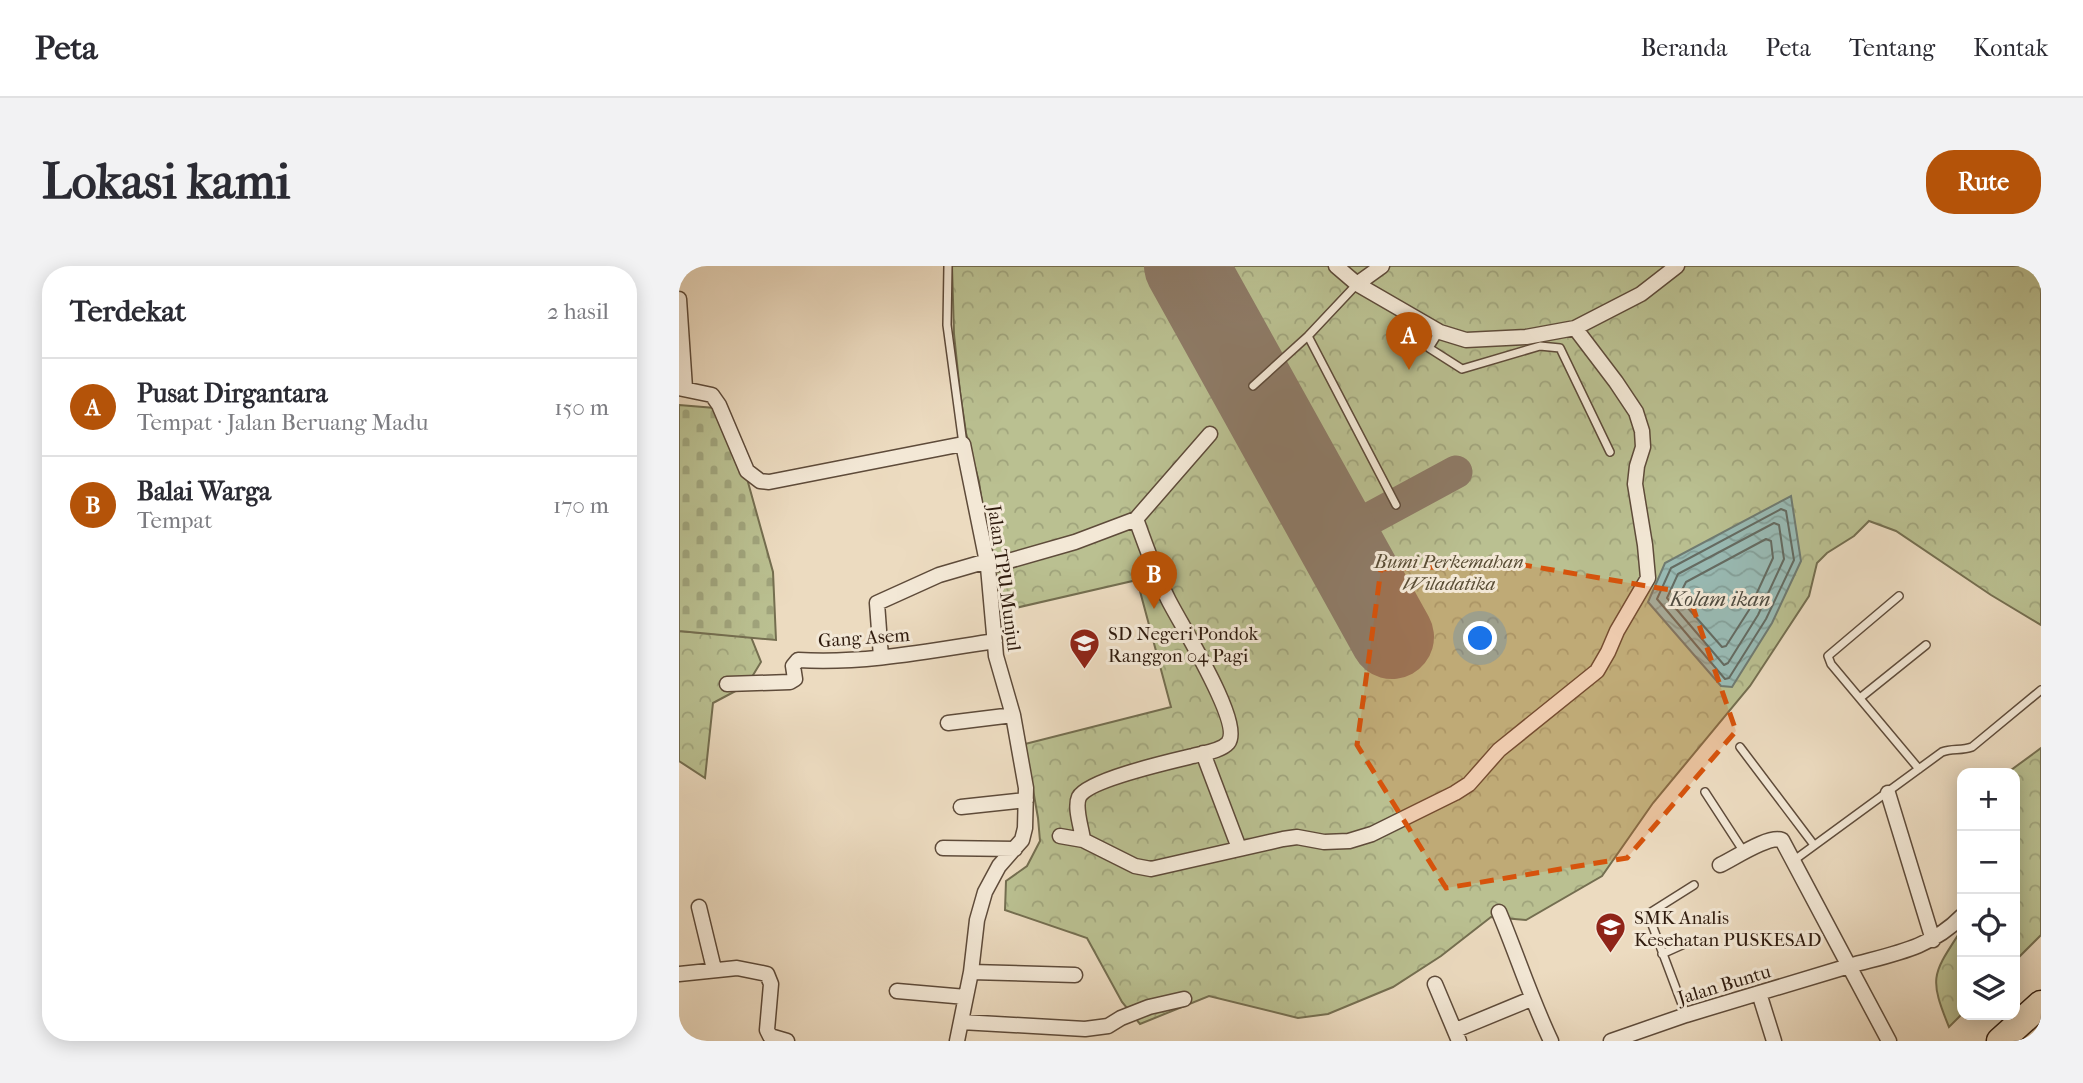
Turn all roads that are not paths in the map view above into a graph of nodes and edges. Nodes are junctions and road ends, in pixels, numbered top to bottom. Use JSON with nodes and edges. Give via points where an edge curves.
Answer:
{"nodes":[{"id":1,"x":948,"y":266,"type":"edge"},
{"id":2,"x":1336,"y":266,"type":"edge"},
{"id":3,"x":1382,"y":266,"type":"edge"},
{"id":4,"x":1677,"y":266,"type":"edge"},
{"id":5,"x":1357,"y":284,"type":"junction"},
{"id":6,"x":679,"y":299,"type":"edge"},
{"id":7,"x":1576,"y":328,"type":"junction"},
{"id":8,"x":1440,"y":332,"type":"junction"},
{"id":9,"x":1308,"y":336,"type":"junction"},
{"id":10,"x":1253,"y":386,"type":"dead end"},
{"id":11,"x":682,"y":388,"type":"edge"},
{"id":12,"x":1210,"y":434,"type":"dead end"},
{"id":13,"x":964,"y":444,"type":"junction"},
{"id":14,"x":1609,"y":452,"type":"dead end"},
{"id":15,"x":1396,"y":505,"type":"dead end"},
{"id":16,"x":1136,"y":519,"type":"junction"},
{"id":17,"x":989,"y":563,"type":"junction"},
{"id":18,"x":1899,"y":596,"type":"dead end"},
{"id":19,"x":995,"y":641,"type":"junction"},
{"id":20,"x":1926,"y":645,"type":"dead end"},
{"id":21,"x":881,"y":657,"type":"junction"},
{"id":22,"x":727,"y":684,"type":"dead end"},
{"id":23,"x":2041,"y":690,"type":"edge"},
{"id":24,"x":1860,"y":698,"type":"junction"},
{"id":25,"x":1013,"y":715,"type":"junction"},
{"id":26,"x":948,"y":723,"type":"dead end"},
{"id":27,"x":1740,"y":747,"type":"dead end"},
{"id":28,"x":1203,"y":753,"type":"junction"},
{"id":29,"x":1919,"y":769,"type":"junction"},
{"id":30,"x":1705,"y":792,"type":"dead end"},
{"id":31,"x":1888,"y":793,"type":"junction"},
{"id":32,"x":1025,"y":800,"type":"junction"},
{"id":33,"x":961,"y":807,"type":"dead end"},
{"id":34,"x":1061,"y":836,"type":"dead end"},
{"id":35,"x":1083,"y":840,"type":"junction"},
{"id":36,"x":1814,"y":845,"type":"junction"},
{"id":37,"x":943,"y":848,"type":"dead end"},
{"id":38,"x":1015,"y":849,"type":"junction"},
{"id":39,"x":1239,"y":849,"type":"junction"},
{"id":40,"x":1744,"y":853,"type":"junction"},
{"id":41,"x":1792,"y":861,"type":"junction"},
{"id":42,"x":1720,"y":865,"type":"dead end"},
{"id":43,"x":1694,"y":886,"type":"dead end"},
{"id":44,"x":699,"y":907,"type":"dead end"},
{"id":45,"x":1499,"y":912,"type":"dead end"},
{"id":46,"x":1957,"y":920,"type":"edge"},
{"id":47,"x":1934,"y":940,"type":"junction"},
{"id":48,"x":1691,"y":941,"type":"dead end"},
{"id":49,"x":1662,"y":954,"type":"junction"},
{"id":50,"x":1849,"y":966,"type":"junction"},
{"id":51,"x":714,"y":969,"type":"junction"},
{"id":52,"x":971,"y":972,"type":"junction"},
{"id":53,"x":679,"y":974,"type":"edge"},
{"id":54,"x":1075,"y":975,"type":"dead end"},
{"id":55,"x":1434,"y":984,"type":"dead end"},
{"id":56,"x":897,"y":991,"type":"dead end"},
{"id":57,"x":1759,"y":993,"type":"junction"},
{"id":58,"x":966,"y":997,"type":"junction"},
{"id":59,"x":1184,"y":999,"type":"dead end"},
{"id":60,"x":1531,"y":999,"type":"junction"},
{"id":61,"x":2041,"y":1004,"type":"edge"},
{"id":62,"x":1686,"y":1015,"type":"junction"},
{"id":63,"x":961,"y":1022,"type":"junction"},
{"id":64,"x":1457,"y":1036,"type":"edge"},
{"id":65,"x":1634,"y":1037,"type":"edge"},
{"id":66,"x":787,"y":1041,"type":"edge"},
{"id":67,"x":957,"y":1041,"type":"edge"},
{"id":68,"x":1551,"y":1041,"type":"edge"},
{"id":69,"x":1611,"y":1041,"type":"edge"},
{"id":70,"x":1774,"y":1041,"type":"edge"},
{"id":71,"x":1889,"y":1041,"type":"edge"},
{"id":72,"x":2000,"y":1041,"type":"edge"}],
"edges":[{"from":1,"to":13,"type":"lane","via":[[947,325]]},
{"from":2,"to":5,"type":"street"},
{"from":3,"to":5,"type":"street"},
{"from":4,"to":7,"type":"street","via":[[1641,294]]},
{"from":5,"to":8,"type":"street"},
{"from":5,"to":9,"type":"lane"},
{"from":6,"to":11,"type":"street"},
{"from":7,"to":8,"type":"street","via":[[1526,337],[1466,340]]},
{"from":7,"to":39,"type":"street","via":[[1636,412],[1643,431],[1635,484],[1648,578],[1597,671],[1499,750],[1469,784],[1445,799],[1349,841],[1292,837]]},
{"from":8,"to":14,"type":"lane","via":[[1429,348],[1462,369],[1539,346],[1560,348]]},
{"from":9,"to":10,"type":"lane"},
{"from":9,"to":15,"type":"lane"},
{"from":11,"to":13,"type":"street","via":[[712,395],[747,471],[760,481]]},
{"from":12,"to":16,"type":"street"},
{"from":13,"to":17,"type":"street","name":"Jalan TPU Munjul"},
{"from":16,"to":17,"type":"street","via":[[1075,542]]},
{"from":16,"to":28,"type":"street","via":[[1168,599],[1228,716],[1229,741]]},
{"from":17,"to":19,"type":"street","name":"Jalan TPU Munjul"},
{"from":17,"to":21,"type":"street","via":[[947,572],[877,603]]},
{"from":18,"to":24,"type":"lane","via":[[1828,656]]},
{"from":19,"to":21,"type":"street","name":"Gang Asem"},
{"from":19,"to":25,"type":"street","name":"Jalan TPU Munjul"},
{"from":20,"to":24,"type":"lane"},
{"from":21,"to":22,"type":"street","name":"Gang Asem","via":[[798,660],[792,681]]},
{"from":23,"to":29,"type":"lane","via":[[1972,747],[1942,752]]},
{"from":24,"to":29,"type":"lane"},
{"from":25,"to":26,"type":"street"},
{"from":25,"to":32,"type":"street","name":"Jalan TPU Munjul"},
{"from":27,"to":36,"type":"lane"},
{"from":28,"to":35,"type":"street","via":[[1135,771],[1083,793],[1078,803]]},
{"from":28,"to":39,"type":"street"},
{"from":29,"to":31,"type":"lane"},
{"from":30,"to":40,"type":"lane"},
{"from":31,"to":36,"type":"lane"},
{"from":31,"to":47,"type":"street"},
{"from":32,"to":33,"type":"street"},
{"from":32,"to":38,"type":"street","name":"Jalan TPU Munjul","via":[[1025,828]]},
{"from":34,"to":35,"type":"street"},
{"from":35,"to":39,"type":"street","via":[[1135,866],[1151,869]]},
{"from":36,"to":41,"type":"lane"},
{"from":37,"to":38,"type":"street"},
{"from":38,"to":52,"type":"street","name":"Jalan TPU Munjul","via":[[985,892]]},
{"from":40,"to":41,"type":"street","via":[[1776,838],[1782,840]]},
{"from":40,"to":42,"type":"street"},
{"from":41,"to":50,"type":"street"},
{"from":43,"to":49,"type":"lane","via":[[1648,914]]},
{"from":44,"to":51,"type":"street"},
{"from":45,"to":60,"type":"street"},
{"from":46,"to":47,"type":"street"},
{"from":47,"to":50,"type":"street","name":"Jalan Buntu"},
{"from":48,"to":49,"type":"lane"},
{"from":49,"to":62,"type":"lane"},
{"from":50,"to":57,"type":"street","name":"Jalan Buntu"},
{"from":50,"to":71,"type":"street"},
{"from":51,"to":53,"type":"street"},
{"from":51,"to":66,"type":"street","via":[[767,974],[771,984],[768,1030],[770,1036]]},
{"from":52,"to":54,"type":"street"},
{"from":52,"to":58,"type":"street","name":"Jalan TPU Munjul"},
{"from":55,"to":64,"type":"street"},
{"from":56,"to":58,"type":"street"},
{"from":57,"to":62,"type":"street","name":"Jalan Buntu"},
{"from":57,"to":70,"type":"street"},
{"from":58,"to":63,"type":"street","name":"Jalan TPU Munjul"},
{"from":59,"to":63,"type":"street","via":[[1142,1009],[1108,1026],[1085,1029]]},
{"from":60,"to":64,"type":"street"},
{"from":60,"to":68,"type":"street"},
{"from":61,"to":72,"type":"highway"},
{"from":62,"to":65,"type":"street","name":"Jalan Buntu"},
{"from":63,"to":67,"type":"street","name":"Jalan TPU Munjul"},
{"from":65,"to":69,"type":"street","name":"Jalan Buntu"}]}
